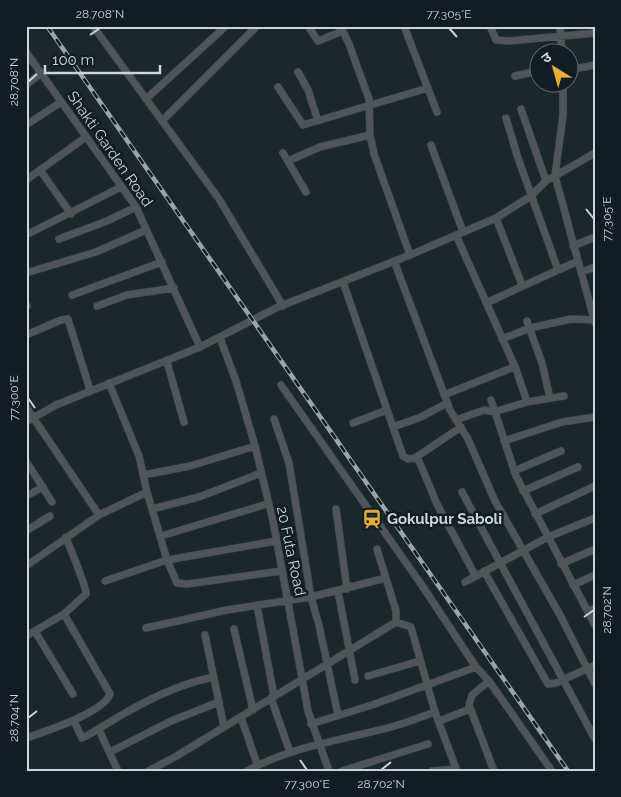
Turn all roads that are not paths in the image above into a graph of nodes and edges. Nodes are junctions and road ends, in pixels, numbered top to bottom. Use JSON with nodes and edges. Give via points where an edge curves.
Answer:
{"nodes":[{"id":1,"x":93,"y":26,"type":"edge"},
{"id":2,"x":226,"y":26,"type":"edge"},
{"id":3,"x":257,"y":26,"type":"edge"},
{"id":4,"x":308,"y":26,"type":"edge"},
{"id":5,"x":404,"y":26,"type":"edge"},
{"id":6,"x":490,"y":26,"type":"edge"},
{"id":7,"x":560,"y":26,"type":"edge"},
{"id":8,"x":595,"y":32,"type":"edge"},
{"id":9,"x":560,"y":36,"type":"junction"},
{"id":10,"x":561,"y":42,"type":"edge"},
{"id":11,"x":26,"y":52,"type":"edge"},
{"id":12,"x":595,"y":65,"type":"edge"},
{"id":13,"x":578,"y":68,"type":"edge"},
{"id":14,"x":298,"y":72,"type":"dead end"},
{"id":15,"x":528,"y":73,"type":"edge"},
{"id":16,"x":40,"y":74,"type":"junction"},
{"id":17,"x":515,"y":76,"type":"dead end"},
{"id":18,"x":26,"y":85,"type":"edge"},
{"id":19,"x":278,"y":87,"type":"dead end"},
{"id":20,"x":428,"y":88,"type":"junction"},
{"id":21,"x":563,"y":92,"type":"edge"},
{"id":22,"x":146,"y":99,"type":"junction"},
{"id":23,"x":60,"y":102,"type":"junction"},
{"id":24,"x":370,"y":106,"type":"junction"},
{"id":25,"x":521,"y":109,"type":"dead end"},
{"id":26,"x":437,"y":112,"type":"dead end"},
{"id":27,"x":506,"y":118,"type":"dead end"},
{"id":28,"x":162,"y":121,"type":"junction"},
{"id":29,"x":318,"y":121,"type":"junction"},
{"id":30,"x":26,"y":125,"type":"edge"},
{"id":31,"x":370,"y":135,"type":"junction"},
{"id":32,"x":86,"y":137,"type":"junction"},
{"id":33,"x":432,"y":145,"type":"dead end"},
{"id":34,"x":283,"y":152,"type":"dead end"},
{"id":35,"x":595,"y":153,"type":"edge"},
{"id":36,"x":288,"y":161,"type":"junction"},
{"id":37,"x":40,"y":170,"type":"junction"},
{"id":38,"x":555,"y":176,"type":"junction"},
{"id":39,"x":26,"y":180,"type":"edge"},
{"id":40,"x":546,"y":181,"type":"junction"},
{"id":41,"x":121,"y":187,"type":"junction"},
{"id":42,"x":306,"y":192,"type":"dead end"},
{"id":43,"x":531,"y":196,"type":"junction"},
{"id":44,"x":136,"y":207,"type":"junction"},
{"id":45,"x":71,"y":214,"type":"junction"},
{"id":46,"x":496,"y":218,"type":"junction"},
{"id":47,"x":146,"y":230,"type":"junction"},
{"id":48,"x":463,"y":232,"type":"junction"},
{"id":49,"x":26,"y":235,"type":"edge"},
{"id":50,"x":456,"y":235,"type":"junction"},
{"id":51,"x":595,"y":237,"type":"edge"},
{"id":52,"x":59,"y":239,"type":"dead end"},
{"id":53,"x":573,"y":246,"type":"junction"},
{"id":54,"x":410,"y":255,"type":"junction"},
{"id":55,"x":394,"y":261,"type":"junction"},
{"id":56,"x":578,"y":261,"type":"junction"},
{"id":57,"x":162,"y":262,"type":"junction"},
{"id":58,"x":595,"y":267,"type":"edge"},
{"id":59,"x":558,"y":270,"type":"junction"},
{"id":60,"x":581,"y":272,"type":"junction"},
{"id":61,"x":26,"y":273,"type":"edge"},
{"id":62,"x":343,"y":282,"type":"junction"},
{"id":63,"x":522,"y":285,"type":"junction"},
{"id":64,"x":174,"y":288,"type":"junction"},
{"id":65,"x":72,"y":295,"type":"dead end"},
{"id":66,"x":591,"y":296,"type":"edge"},
{"id":67,"x":486,"y":303,"type":"junction"},
{"id":68,"x":97,"y":306,"type":"dead end"},
{"id":69,"x":282,"y":306,"type":"junction"},
{"id":70,"x":527,"y":321,"type":"dead end"},
{"id":71,"x":595,"y":321,"type":"edge"},
{"id":72,"x":530,"y":328,"type":"junction"},
{"id":73,"x":26,"y":335,"type":"edge"},
{"id":74,"x":220,"y":338,"type":"junction"},
{"id":75,"x":502,"y":339,"type":"junction"},
{"id":76,"x":200,"y":347,"type":"junction"},
{"id":77,"x":167,"y":362,"type":"junction"},
{"id":78,"x":514,"y":367,"type":"junction"},
{"id":79,"x":109,"y":383,"type":"junction"},
{"id":80,"x":281,"y":385,"type":"dead end"},
{"id":81,"x":90,"y":390,"type":"junction"},
{"id":82,"x":444,"y":396,"type":"junction"},
{"id":83,"x":564,"y":396,"type":"dead end"},
{"id":84,"x":550,"y":398,"type":"junction"},
{"id":85,"x":490,"y":400,"type":"dead end"},
{"id":86,"x":527,"y":402,"type":"junction"},
{"id":87,"x":447,"y":403,"type":"junction"},
{"id":88,"x":26,"y":407,"type":"edge"},
{"id":89,"x":387,"y":410,"type":"junction"},
{"id":90,"x":494,"y":412,"type":"junction"},
{"id":91,"x":34,"y":417,"type":"junction"},
{"id":92,"x":595,"y":417,"type":"edge"},
{"id":93,"x":274,"y":419,"type":"dead end"},
{"id":94,"x":456,"y":420,"type":"junction"},
{"id":95,"x":26,"y":422,"type":"edge"},
{"id":96,"x":184,"y":422,"type":"dead end"},
{"id":97,"x":353,"y":423,"type":"dead end"},
{"id":98,"x":393,"y":427,"type":"junction"},
{"id":99,"x":462,"y":428,"type":"junction"},
{"id":100,"x":504,"y":441,"type":"junction"},
{"id":101,"x":255,"y":446,"type":"junction"},
{"id":102,"x":561,"y":451,"type":"dead end"},
{"id":103,"x":415,"y":458,"type":"junction"},
{"id":104,"x":26,"y":461,"type":"edge"},
{"id":105,"x":578,"y":467,"type":"dead end"},
{"id":106,"x":514,"y":471,"type":"junction"},
{"id":107,"x":261,"y":473,"type":"junction"},
{"id":108,"x":142,"y":475,"type":"junction"},
{"id":109,"x":595,"y":486,"type":"edge"},
{"id":110,"x":43,"y":487,"type":"junction"},
{"id":111,"x":523,"y":491,"type":"junction"},
{"id":112,"x":147,"y":492,"type":"junction"},
{"id":113,"x":462,"y":492,"type":"dead end"},
{"id":114,"x":26,"y":496,"type":"edge"},
{"id":115,"x":52,"y":502,"type":"dead end"},
{"id":116,"x":267,"y":504,"type":"junction"},
{"id":117,"x":152,"y":509,"type":"junction"},
{"id":118,"x":336,"y":509,"type":"dead end"},
{"id":119,"x":535,"y":514,"type":"junction"},
{"id":120,"x":99,"y":515,"type":"junction"},
{"id":121,"x":50,"y":516,"type":"dead end"},
{"id":122,"x":595,"y":518,"type":"edge"},
{"id":123,"x":26,"y":531,"type":"edge"},
{"id":124,"x":161,"y":536,"type":"junction"},
{"id":125,"x":66,"y":537,"type":"junction"},
{"id":126,"x":548,"y":537,"type":"junction"},
{"id":127,"x":276,"y":541,"type":"junction"},
{"id":128,"x":377,"y":549,"type":"dead end"},
{"id":129,"x":595,"y":549,"type":"edge"},
{"id":130,"x":522,"y":551,"type":"junction"},
{"id":131,"x":167,"y":560,"type":"junction"},
{"id":132,"x":500,"y":563,"type":"junction"},
{"id":133,"x":561,"y":564,"type":"junction"},
{"id":134,"x":26,"y":566,"type":"edge"},
{"id":135,"x":282,"y":571,"type":"junction"},
{"id":136,"x":484,"y":571,"type":"junction"},
{"id":137,"x":475,"y":575,"type":"junction"},
{"id":138,"x":595,"y":576,"type":"edge"},
{"id":139,"x":386,"y":578,"type":"junction"},
{"id":140,"x":105,"y":581,"type":"dead end"},
{"id":141,"x":465,"y":582,"type":"dead end"},
{"id":142,"x":573,"y":585,"type":"junction"},
{"id":143,"x":347,"y":589,"type":"junction"},
{"id":144,"x":338,"y":591,"type":"junction"},
{"id":145,"x":310,"y":597,"type":"junction"},
{"id":146,"x":287,"y":600,"type":"junction"},
{"id":147,"x":257,"y":605,"type":"junction"},
{"id":148,"x":591,"y":610,"type":"edge"},
{"id":149,"x":64,"y":614,"type":"junction"},
{"id":150,"x":396,"y":622,"type":"junction"},
{"id":151,"x":595,"y":625,"type":"edge"},
{"id":152,"x":146,"y":628,"type":"dead end"},
{"id":153,"x":234,"y":629,"type":"dead end"},
{"id":154,"x":36,"y":633,"type":"junction"},
{"id":155,"x":205,"y":635,"type":"dead end"},
{"id":156,"x":26,"y":636,"type":"edge"},
{"id":157,"x":350,"y":649,"type":"junction"},
{"id":158,"x":420,"y":660,"type":"junction"},
{"id":159,"x":326,"y":664,"type":"junction"},
{"id":160,"x":476,"y":667,"type":"junction"},
{"id":161,"x":591,"y":667,"type":"edge"},
{"id":162,"x":214,"y":676,"type":"junction"},
{"id":163,"x":368,"y":676,"type":"dead end"},
{"id":164,"x":302,"y":679,"type":"junction"},
{"id":165,"x":354,"y":680,"type":"dead end"},
{"id":166,"x":563,"y":680,"type":"junction"},
{"id":167,"x":488,"y":681,"type":"junction"},
{"id":168,"x":595,"y":684,"type":"edge"},
{"id":169,"x":427,"y":685,"type":"junction"},
{"id":170,"x":73,"y":694,"type":"dead end"},
{"id":171,"x":272,"y":697,"type":"junction"},
{"id":172,"x":219,"y":702,"type":"junction"},
{"id":173,"x":470,"y":709,"type":"junction"},
{"id":174,"x":253,"y":710,"type":"junction"},
{"id":175,"x":435,"y":712,"type":"junction"},
{"id":176,"x":338,"y":715,"type":"junction"},
{"id":177,"x":241,"y":717,"type":"junction"},
{"id":178,"x":74,"y":721,"type":"junction"},
{"id":179,"x":439,"y":721,"type":"junction"},
{"id":180,"x":311,"y":724,"type":"junction"},
{"id":181,"x":224,"y":726,"type":"junction"},
{"id":182,"x":99,"y":730,"type":"junction"},
{"id":183,"x":26,"y":738,"type":"edge"},
{"id":184,"x":595,"y":739,"type":"edge"},
{"id":185,"x":318,"y":744,"type":"junction"},
{"id":186,"x":428,"y":744,"type":"dead end"},
{"id":187,"x":110,"y":752,"type":"junction"},
{"id":188,"x":290,"y":752,"type":"junction"},
{"id":189,"x":257,"y":764,"type":"junction"},
{"id":190,"x":456,"y":770,"type":"edge"},
{"id":191,"x":118,"y":771,"type":"edge"},
{"id":192,"x":148,"y":771,"type":"edge"},
{"id":193,"x":247,"y":771,"type":"edge"},
{"id":194,"x":329,"y":771,"type":"edge"},
{"id":195,"x":342,"y":771,"type":"edge"},
{"id":196,"x":432,"y":771,"type":"edge"},
{"id":197,"x":494,"y":771,"type":"edge"},
{"id":198,"x":552,"y":771,"type":"edge"}],
"edges":[{"from":1,"to":22,"type":"street"},
{"from":2,"to":22,"type":"street"},
{"from":3,"to":28,"type":"street"},
{"from":4,"to":24,"type":"street","via":[[318,41],[343,31]]},
{"from":5,"to":20,"type":"street"},
{"from":6,"to":9,"type":"street","via":[[496,40]]},
{"from":7,"to":9,"type":"street"},
{"from":8,"to":9,"type":"street"},
{"from":9,"to":10,"type":"street"},
{"from":11,"to":16,"type":"street","name":"Shakti Garden Road"},
{"from":12,"to":13,"type":"street"},
{"from":14,"to":29,"type":"street"},
{"from":15,"to":17,"type":"street"},
{"from":16,"to":18,"type":"street"},
{"from":16,"to":23,"type":"street","name":"Shakti Garden Road"},
{"from":19,"to":29,"type":"street","via":[[302,125]]},
{"from":20,"to":24,"type":"street"},
{"from":20,"to":26,"type":"street"},
{"from":21,"to":38,"type":"street"},
{"from":22,"to":28,"type":"street"},
{"from":23,"to":30,"type":"street"},
{"from":23,"to":32,"type":"street","name":"Shakti Garden Road"},
{"from":24,"to":29,"type":"street"},
{"from":24,"to":31,"type":"street"},
{"from":25,"to":40,"type":"street"},
{"from":27,"to":43,"type":"street"},
{"from":28,"to":69,"type":"street","via":[[219,200]]},
{"from":31,"to":36,"type":"street","via":[[320,147]]},
{"from":31,"to":54,"type":"street","via":[[383,185]]},
{"from":32,"to":37,"type":"street"},
{"from":32,"to":41,"type":"street","name":"Shakti Garden Road"},
{"from":33,"to":48,"type":"street"},
{"from":34,"to":36,"type":"street"},
{"from":35,"to":38,"type":"street"},
{"from":36,"to":42,"type":"street"},
{"from":37,"to":39,"type":"street"},
{"from":37,"to":45,"type":"street"},
{"from":38,"to":40,"type":"street"},
{"from":38,"to":53,"type":"street"},
{"from":40,"to":43,"type":"street"},
{"from":41,"to":44,"type":"street","name":"Shakti Garden Road"},
{"from":41,"to":45,"type":"street"},
{"from":43,"to":46,"type":"street"},
{"from":43,"to":59,"type":"street"},
{"from":44,"to":47,"type":"street","name":"Shakti Garden Road"},
{"from":44,"to":52,"type":"street","via":[[107,222]]},
{"from":45,"to":49,"type":"street"},
{"from":46,"to":48,"type":"street"},
{"from":46,"to":63,"type":"street"},
{"from":47,"to":57,"type":"street","name":"Shakti Garden Road"},
{"from":47,"to":61,"type":"street","via":[[96,252]]},
{"from":48,"to":50,"type":"street"},
{"from":50,"to":54,"type":"street"},
{"from":50,"to":67,"type":"street"},
{"from":51,"to":53,"type":"street"},
{"from":53,"to":56,"type":"street"},
{"from":54,"to":55,"type":"street"},
{"from":55,"to":62,"type":"street"},
{"from":55,"to":82,"type":"street"},
{"from":56,"to":59,"type":"street"},
{"from":56,"to":60,"type":"street"},
{"from":57,"to":64,"type":"street","name":"Shakti Garden Road"},
{"from":57,"to":65,"type":"street"},
{"from":58,"to":60,"type":"street"},
{"from":59,"to":63,"type":"street"},
{"from":60,"to":66,"type":"street"},
{"from":62,"to":69,"type":"street"},
{"from":62,"to":89,"type":"street"},
{"from":63,"to":67,"type":"street"},
{"from":64,"to":68,"type":"street","via":[[127,296]]},
{"from":64,"to":76,"type":"street","name":"Shakti Garden Road"},
{"from":66,"to":71,"type":"street"},
{"from":67,"to":75,"type":"street"},
{"from":69,"to":74,"type":"street"},
{"from":70,"to":72,"type":"street"},
{"from":71,"to":72,"type":"street","via":[[571,319]]},
{"from":72,"to":75,"type":"street"},
{"from":72,"to":84,"type":"street"},
{"from":73,"to":81,"type":"street","via":[[68,319]]},
{"from":74,"to":76,"type":"street"},
{"from":74,"to":101,"type":"street","name":"20 Futa Road"},
{"from":75,"to":78,"type":"street"},
{"from":76,"to":77,"type":"street"},
{"from":77,"to":79,"type":"street"},
{"from":77,"to":96,"type":"street"},
{"from":78,"to":82,"type":"street"},
{"from":78,"to":86,"type":"street"},
{"from":79,"to":81,"type":"street"},
{"from":79,"to":108,"type":"street","via":[[139,456]]},
{"from":80,"to":160,"type":"street"},
{"from":81,"to":91,"type":"street"},
{"from":82,"to":87,"type":"street"},
{"from":83,"to":84,"type":"street"},
{"from":84,"to":86,"type":"street"},
{"from":85,"to":90,"type":"street"},
{"from":86,"to":90,"type":"street"},
{"from":87,"to":94,"type":"street"},
{"from":87,"to":98,"type":"street","via":[[422,417]]},
{"from":88,"to":91,"type":"street"},
{"from":89,"to":97,"type":"street"},
{"from":89,"to":98,"type":"street"},
{"from":90,"to":94,"type":"street","via":[[484,410]]},
{"from":90,"to":100,"type":"street"},
{"from":91,"to":95,"type":"street"},
{"from":91,"to":120,"type":"street"},
{"from":92,"to":100,"type":"street","via":[[562,422]]},
{"from":93,"to":145,"type":"street","via":[[288,464]]},
{"from":94,"to":99,"type":"street"},
{"from":98,"to":103,"type":"street","via":[[403,456]]},
{"from":99,"to":103,"type":"street"},
{"from":99,"to":130,"type":"street"},
{"from":100,"to":106,"type":"street"},
{"from":101,"to":107,"type":"street","name":"20 Futa Road"},
{"from":101,"to":108,"type":"street","via":[[190,466]]},
{"from":102,"to":106,"type":"street"},
{"from":103,"to":137,"type":"street"},
{"from":104,"to":110,"type":"street"},
{"from":105,"to":111,"type":"street"},
{"from":106,"to":111,"type":"street"},
{"from":107,"to":116,"type":"street","name":"20 Futa Road"},
{"from":107,"to":117,"type":"street","via":[[199,497]]},
{"from":108,"to":112,"type":"street"},
{"from":109,"to":119,"type":"street"},
{"from":110,"to":114,"type":"street"},
{"from":110,"to":115,"type":"street"},
{"from":111,"to":119,"type":"street"},
{"from":112,"to":117,"type":"street"},
{"from":112,"to":120,"type":"street"},
{"from":113,"to":132,"type":"street"},
{"from":116,"to":124,"type":"street"},
{"from":116,"to":127,"type":"street","name":"20 Futa Road"},
{"from":117,"to":124,"type":"street"},
{"from":118,"to":143,"type":"street"},
{"from":119,"to":126,"type":"street"},
{"from":120,"to":125,"type":"street"},
{"from":121,"to":123,"type":"street"},
{"from":122,"to":126,"type":"street"},
{"from":124,"to":131,"type":"street"},
{"from":125,"to":134,"type":"street"},
{"from":125,"to":149,"type":"street","via":[[86,589],[83,598]]},
{"from":126,"to":130,"type":"street"},
{"from":126,"to":133,"type":"street"},
{"from":127,"to":131,"type":"street"},
{"from":127,"to":135,"type":"street","name":"20 Futa Road"},
{"from":128,"to":139,"type":"street"},
{"from":129,"to":133,"type":"street"},
{"from":130,"to":132,"type":"street"},
{"from":130,"to":161,"type":"street"},
{"from":131,"to":135,"type":"street","via":[[174,578],[183,585]]},
{"from":131,"to":140,"type":"street"},
{"from":132,"to":136,"type":"street"},
{"from":132,"to":166,"type":"street"},
{"from":133,"to":142,"type":"street"},
{"from":135,"to":146,"type":"street","name":"20 Futa Road"},
{"from":136,"to":137,"type":"street"},
{"from":136,"to":166,"type":"street","via":[[546,682],[551,684]]},
{"from":137,"to":141,"type":"street"},
{"from":138,"to":142,"type":"street"},
{"from":139,"to":143,"type":"street"},
{"from":139,"to":150,"type":"street"},
{"from":142,"to":148,"type":"street"},
{"from":143,"to":144,"type":"street"},
{"from":144,"to":145,"type":"street"},
{"from":144,"to":157,"type":"street"},
{"from":145,"to":146,"type":"street"},
{"from":145,"to":159,"type":"street"},
{"from":146,"to":147,"type":"street"},
{"from":146,"to":164,"type":"street","name":"20 Futa Road"},
{"from":147,"to":152,"type":"street"},
{"from":147,"to":171,"type":"street"},
{"from":148,"to":151,"type":"street"},
{"from":149,"to":154,"type":"street"},
{"from":149,"to":178,"type":"street","via":[[110,694]]},
{"from":150,"to":157,"type":"street"},
{"from":150,"to":158,"type":"street","via":[[411,627]]},
{"from":153,"to":174,"type":"street"},
{"from":154,"to":156,"type":"street"},
{"from":154,"to":170,"type":"street"},
{"from":155,"to":162,"type":"street"},
{"from":157,"to":159,"type":"street"},
{"from":157,"to":165,"type":"street"},
{"from":158,"to":163,"type":"street"},
{"from":158,"to":169,"type":"street"},
{"from":159,"to":164,"type":"street"},
{"from":159,"to":176,"type":"street"},
{"from":160,"to":167,"type":"street"},
{"from":160,"to":169,"type":"street"},
{"from":161,"to":166,"type":"street"},
{"from":161,"to":168,"type":"street"},
{"from":162,"to":172,"type":"street"},
{"from":162,"to":182,"type":"street","via":[[181,685],[146,701]]},
{"from":164,"to":171,"type":"street"},
{"from":164,"to":180,"type":"street","name":"20 Futa Road"},
{"from":166,"to":184,"type":"street"},
{"from":167,"to":173,"type":"street","via":[[472,695]]},
{"from":167,"to":198,"type":"street"},
{"from":169,"to":175,"type":"street"},
{"from":169,"to":176,"type":"street"},
{"from":171,"to":174,"type":"street"},
{"from":171,"to":188,"type":"street"},
{"from":172,"to":181,"type":"street"},
{"from":172,"to":187,"type":"street","via":[[171,721]]},
{"from":173,"to":179,"type":"street"},
{"from":173,"to":197,"type":"street"},
{"from":174,"to":177,"type":"street"},
{"from":175,"to":179,"type":"street"},
{"from":175,"to":185,"type":"street","via":[[393,727]]},
{"from":176,"to":180,"type":"street"},
{"from":177,"to":181,"type":"street"},
{"from":177,"to":189,"type":"street"},
{"from":178,"to":182,"type":"street","via":[[82,738]]},
{"from":178,"to":183,"type":"street"},
{"from":179,"to":190,"type":"street"},
{"from":180,"to":185,"type":"street","name":"20 Futa Road"},
{"from":181,"to":192,"type":"street","via":[[175,758]]},
{"from":182,"to":187,"type":"street"},
{"from":185,"to":188,"type":"street"},
{"from":185,"to":194,"type":"street","name":"20 Futa Road"},
{"from":186,"to":195,"type":"street"},
{"from":187,"to":191,"type":"street"},
{"from":188,"to":189,"type":"street"},
{"from":189,"to":193,"type":"street"},
{"from":190,"to":196,"type":"street"}]}
